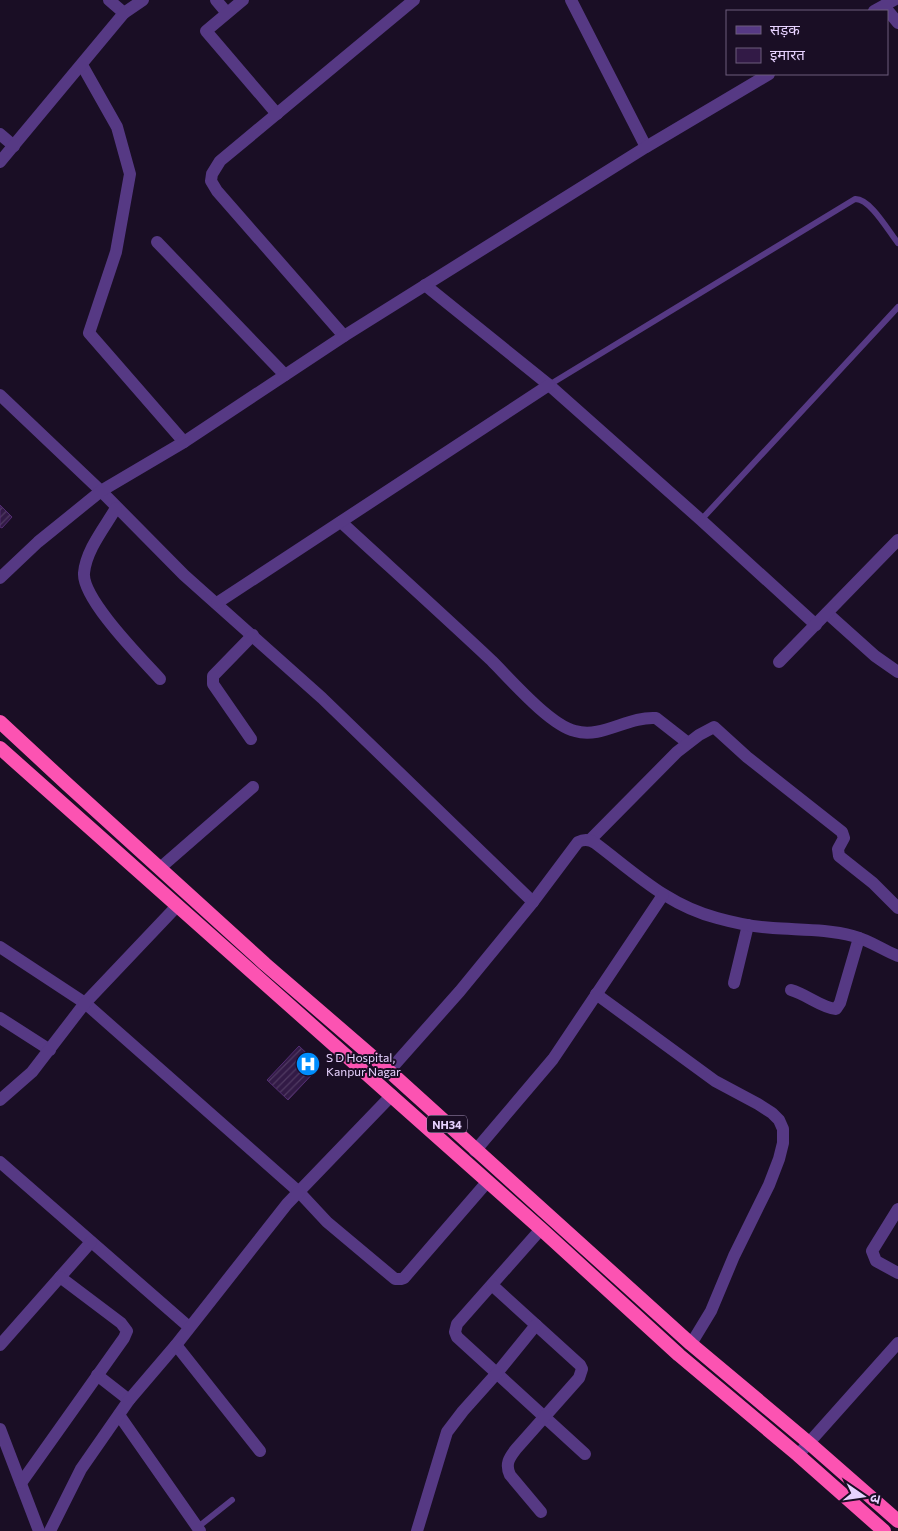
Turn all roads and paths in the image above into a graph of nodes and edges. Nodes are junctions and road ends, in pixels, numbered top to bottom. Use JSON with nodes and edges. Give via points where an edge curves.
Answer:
{"nodes":[{"id":1,"x":109,"y":0,"type":"edge"},
{"id":2,"x":143,"y":0,"type":"edge"},
{"id":3,"x":216,"y":0,"type":"edge"},
{"id":4,"x":243,"y":0,"type":"edge"},
{"id":5,"x":414,"y":0,"type":"edge"},
{"id":6,"x":571,"y":0,"type":"edge"},
{"id":7,"x":888,"y":10,"type":"edge"},
{"id":8,"x":227,"y":13,"type":"junction"},
{"id":9,"x":124,"y":14,"type":"junction"},
{"id":10,"x":898,"y":23,"type":"edge"},
{"id":11,"x":82,"y":65,"type":"junction"},
{"id":12,"x":767,"y":75,"type":"edge"},
{"id":13,"x":277,"y":114,"type":"junction"},
{"id":14,"x":0,"y":134,"type":"edge"},
{"id":15,"x":14,"y":146,"type":"junction"},
{"id":16,"x":646,"y":147,"type":"junction"},
{"id":17,"x":0,"y":162,"type":"edge"},
{"id":18,"x":157,"y":242,"type":"dead end"},
{"id":19,"x":898,"y":243,"type":"edge"},
{"id":20,"x":426,"y":286,"type":"junction"},
{"id":21,"x":898,"y":307,"type":"edge"},
{"id":22,"x":344,"y":336,"type":"junction"},
{"id":23,"x":285,"y":374,"type":"junction"},
{"id":24,"x":549,"y":385,"type":"junction"},
{"id":25,"x":0,"y":395,"type":"edge"},
{"id":26,"x":184,"y":442,"type":"junction"},
{"id":27,"x":100,"y":491,"type":"junction"},
{"id":28,"x":116,"y":508,"type":"junction"},
{"id":29,"x":701,"y":520,"type":"junction"},
{"id":30,"x":341,"y":522,"type":"junction"},
{"id":31,"x":898,"y":540,"type":"edge"},
{"id":32,"x":0,"y":578,"type":"edge"},
{"id":33,"x":217,"y":603,"type":"junction"},
{"id":34,"x":827,"y":613,"type":"junction"},
{"id":35,"x":816,"y":625,"type":"junction"},
{"id":36,"x":253,"y":635,"type":"junction"},
{"id":37,"x":779,"y":662,"type":"dead end"},
{"id":38,"x":898,"y":672,"type":"edge"},
{"id":39,"x":160,"y":679,"type":"dead end"},
{"id":40,"x":0,"y":722,"type":"edge"},
{"id":41,"x":251,"y":739,"type":"dead end"},
{"id":42,"x":688,"y":743,"type":"junction"},
{"id":43,"x":0,"y":748,"type":"edge"},
{"id":44,"x":253,"y":787,"type":"dead end"},
{"id":45,"x":590,"y":840,"type":"junction"},
{"id":46,"x":160,"y":868,"type":"junction"},
{"id":47,"x":662,"y":895,"type":"junction"},
{"id":48,"x":533,"y":902,"type":"junction"},
{"id":49,"x":178,"y":905,"type":"junction"},
{"id":50,"x":898,"y":908,"type":"edge"},
{"id":51,"x":748,"y":925,"type":"junction"},
{"id":52,"x":859,"y":938,"type":"junction"},
{"id":53,"x":0,"y":947,"type":"edge"},
{"id":54,"x":898,"y":956,"type":"edge"},
{"id":55,"x":734,"y":983,"type":"dead end"},
{"id":56,"x":791,"y":990,"type":"dead end"},
{"id":57,"x":596,"y":994,"type":"junction"},
{"id":58,"x":85,"y":1003,"type":"junction"},
{"id":59,"x":0,"y":1018,"type":"edge"},
{"id":60,"x":50,"y":1050,"type":"junction"},
{"id":61,"x":389,"y":1071,"type":"junction"},
{"id":62,"x":392,"y":1095,"type":"junction"},
{"id":63,"x":1,"y":1098,"type":"edge"},
{"id":64,"x":475,"y":1151,"type":"junction"},
{"id":65,"x":0,"y":1162,"type":"edge"},
{"id":66,"x":488,"y":1181,"type":"junction"},
{"id":67,"x":298,"y":1192,"type":"junction"},
{"id":68,"x":898,"y":1209,"type":"edge"},
{"id":69,"x":542,"y":1228,"type":"junction"},
{"id":70,"x":91,"y":1242,"type":"junction"},
{"id":71,"x":898,"y":1273,"type":"edge"},
{"id":72,"x":60,"y":1276,"type":"junction"},
{"id":73,"x":492,"y":1285,"type":"junction"},
{"id":74,"x":536,"y":1326,"type":"junction"},
{"id":75,"x":189,"y":1327,"type":"junction"},
{"id":76,"x":898,"y":1343,"type":"edge"},
{"id":77,"x":690,"y":1344,"type":"junction"},
{"id":78,"x":0,"y":1345,"type":"edge"},
{"id":79,"x":176,"y":1345,"type":"junction"},
{"id":80,"x":497,"y":1374,"type":"junction"},
{"id":81,"x":97,"y":1375,"type":"junction"},
{"id":82,"x":129,"y":1400,"type":"junction"},
{"id":83,"x":119,"y":1415,"type":"junction"},
{"id":84,"x":545,"y":1417,"type":"junction"},
{"id":85,"x":0,"y":1429,"type":"edge"},
{"id":86,"x":809,"y":1443,"type":"junction"},
{"id":87,"x":260,"y":1451,"type":"dead end"},
{"id":88,"x":585,"y":1454,"type":"dead end"},
{"id":89,"x":798,"y":1455,"type":"junction"},
{"id":90,"x":21,"y":1484,"type":"junction"},
{"id":91,"x":232,"y":1500,"type":"dead end"},
{"id":92,"x":541,"y":1512,"type":"dead end"},
{"id":93,"x":898,"y":1521,"type":"edge"},
{"id":94,"x":199,"y":1529,"type":"edge"},
{"id":95,"x":39,"y":1531,"type":"edge"},
{"id":96,"x":50,"y":1531,"type":"edge"},
{"id":97,"x":418,"y":1531,"type":"edge"},
{"id":98,"x":884,"y":1531,"type":"edge"}],
"edges":[{"from":1,"to":9,"type":"street"},
{"from":2,"to":9,"type":"street"},
{"from":3,"to":8,"type":"street"},
{"from":4,"to":8,"type":"street"},
{"from":5,"to":13,"type":"street"},
{"from":6,"to":16,"type":"street"},
{"from":7,"to":10,"type":"street"},
{"from":8,"to":13,"type":"street","via":[[206,31]]},
{"from":9,"to":11,"type":"street"},
{"from":11,"to":15,"type":"street"},
{"from":11,"to":26,"type":"street","via":[[117,127],[130,174],[116,252],[89,333]]},
{"from":12,"to":16,"type":"street"},
{"from":13,"to":22,"type":"street","via":[[220,161],[211,181]]},
{"from":14,"to":15,"type":"street"},
{"from":15,"to":17,"type":"street"},
{"from":16,"to":20,"type":"street"},
{"from":18,"to":23,"type":"street"},
{"from":19,"to":24,"type":"lane","via":[[868,204],[856,199]]},
{"from":20,"to":22,"type":"street"},
{"from":20,"to":24,"type":"street"},
{"from":21,"to":29,"type":"lane"},
{"from":22,"to":23,"type":"street"},
{"from":23,"to":26,"type":"street"},
{"from":24,"to":29,"type":"street"},
{"from":24,"to":30,"type":"street"},
{"from":25,"to":27,"type":"street"},
{"from":26,"to":27,"type":"street"},
{"from":27,"to":28,"type":"street"},
{"from":27,"to":32,"type":"street"},
{"from":28,"to":33,"type":"street"},
{"from":28,"to":39,"type":"street","via":[[89,554],[83,575],[96,606]]},
{"from":29,"to":35,"type":"street"},
{"from":30,"to":33,"type":"street"},
{"from":30,"to":42,"type":"street","via":[[554,721],[573,731],[590,733],[656,718]]},
{"from":31,"to":34,"type":"street"},
{"from":33,"to":36,"type":"street"},
{"from":34,"to":35,"type":"street"},
{"from":34,"to":38,"type":"street"},
{"from":35,"to":37,"type":"street"},
{"from":36,"to":41,"type":"street","via":[[213,676],[213,684]]},
{"from":36,"to":48,"type":"street"},
{"from":40,"to":46,"type":"highway","number":"NH34"},
{"from":42,"to":45,"type":"street"},
{"from":42,"to":50,"type":"street","via":[[714,727],[842,832],[844,838],[838,849],[839,856],[874,883]]},
{"from":43,"to":49,"type":"highway","number":"NH34"},
{"from":44,"to":46,"type":"street"},
{"from":45,"to":47,"type":"street"},
{"from":45,"to":48,"type":"street","via":[[578,842]]},
{"from":46,"to":61,"type":"highway","number":"NH34"},
{"from":47,"to":51,"type":"street","via":[[716,918]]},
{"from":47,"to":57,"type":"street"},
{"from":48,"to":61,"type":"street"},
{"from":49,"to":58,"type":"street"},
{"from":49,"to":62,"type":"highway","number":"NH34"},
{"from":51,"to":52,"type":"street","via":[[834,932]]},
{"from":51,"to":55,"type":"street"},
{"from":52,"to":54,"type":"street"},
{"from":52,"to":56,"type":"street","via":[[836,1009]]},
{"from":53,"to":58,"type":"street"},
{"from":57,"to":64,"type":"street","via":[[553,1059]]},
{"from":57,"to":77,"type":"street","via":[[715,1081],[772,1113],[783,1129],[780,1159],[769,1185],[711,1311]]},
{"from":58,"to":60,"type":"street"},
{"from":58,"to":67,"type":"street"},
{"from":59,"to":60,"type":"street"},
{"from":60,"to":63,"type":"street","via":[[32,1072]]},
{"from":61,"to":64,"type":"highway","number":"NH34"},
{"from":62,"to":66,"type":"highway","number":"NH34"},
{"from":62,"to":67,"type":"street"},
{"from":64,"to":77,"type":"highway","number":"NH34"},
{"from":65,"to":70,"type":"street"},
{"from":66,"to":67,"type":"street","via":[[399,1280],[327,1222]]},
{"from":66,"to":69,"type":"highway","number":"NH34"},
{"from":67,"to":75,"type":"street"},
{"from":68,"to":71,"type":"street","via":[[872,1252],[876,1261]]},
{"from":69,"to":73,"type":"street"},
{"from":69,"to":89,"type":"highway","number":"NH34","via":[[680,1355]]},
{"from":70,"to":72,"type":"street"},
{"from":70,"to":75,"type":"street"},
{"from":72,"to":78,"type":"street"},
{"from":72,"to":81,"type":"street","via":[[127,1331]]},
{"from":73,"to":74,"type":"street"},
{"from":73,"to":80,"type":"street","via":[[457,1324],[455,1332]]},
{"from":74,"to":80,"type":"street"},
{"from":74,"to":84,"type":"street","via":[[582,1369],[579,1378]]},
{"from":75,"to":79,"type":"street"},
{"from":76,"to":86,"type":"street"},
{"from":77,"to":86,"type":"highway","number":"NH34"},
{"from":79,"to":82,"type":"street"},
{"from":79,"to":87,"type":"street"},
{"from":80,"to":84,"type":"street"},
{"from":80,"to":97,"type":"street","via":[[448,1432]]},
{"from":81,"to":82,"type":"street"},
{"from":81,"to":90,"type":"street"},
{"from":82,"to":83,"type":"street"},
{"from":83,"to":94,"type":"street"},
{"from":83,"to":96,"type":"street","via":[[81,1468]]},
{"from":84,"to":88,"type":"street"},
{"from":84,"to":92,"type":"street","via":[[507,1461],[510,1475]]},
{"from":85,"to":90,"type":"street"},
{"from":86,"to":89,"type":"street"},
{"from":86,"to":93,"type":"highway","number":"NH34"},
{"from":89,"to":98,"type":"highway","number":"NH34"},
{"from":90,"to":95,"type":"street"},
{"from":91,"to":94,"type":"lane"}]}
